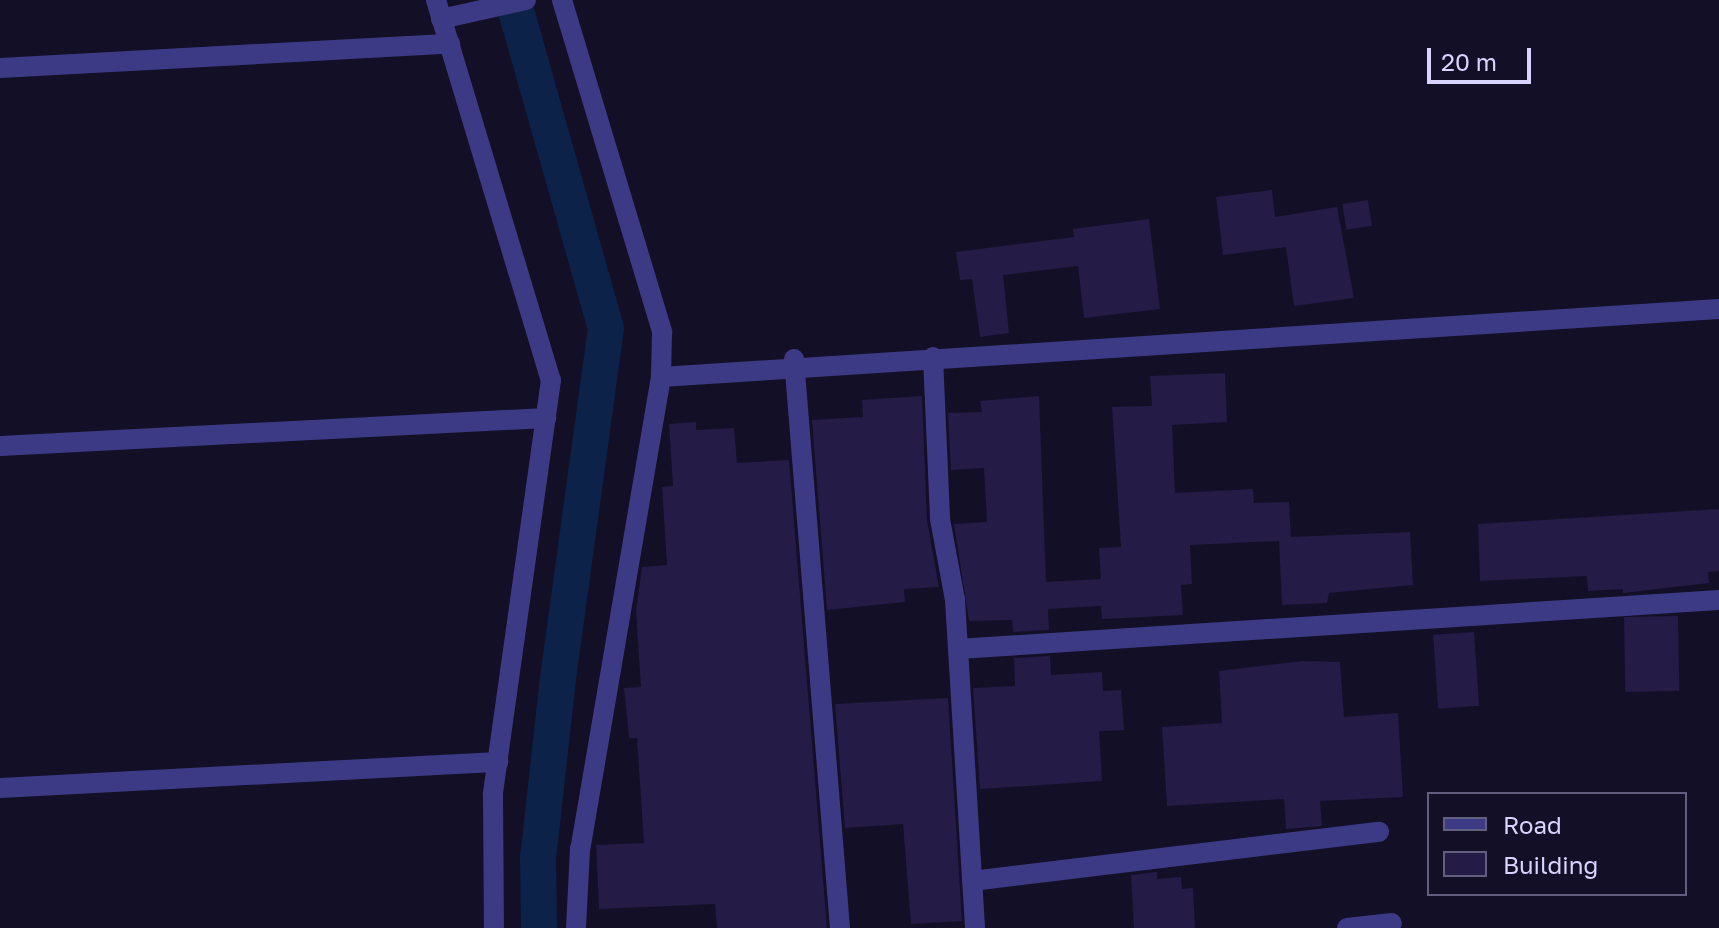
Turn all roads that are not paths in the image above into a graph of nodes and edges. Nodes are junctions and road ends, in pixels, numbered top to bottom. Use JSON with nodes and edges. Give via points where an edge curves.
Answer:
{"nodes":[{"id":1,"x":526,"y":0,"type":"edge"},
{"id":2,"x":562,"y":0,"type":"edge"},
{"id":3,"x":439,"y":9,"type":"edge"},
{"id":4,"x":450,"y":44,"type":"junction"},
{"id":5,"x":0,"y":68,"type":"edge"},
{"id":6,"x":1719,"y":309,"type":"edge"},
{"id":7,"x":933,"y":357,"type":"junction"},
{"id":8,"x":794,"y":364,"type":"junction"},
{"id":9,"x":661,"y":377,"type":"junction"},
{"id":10,"x":546,"y":418,"type":"junction"},
{"id":11,"x":0,"y":446,"type":"edge"},
{"id":12,"x":1719,"y":600,"type":"edge"},
{"id":13,"x":958,"y":649,"type":"junction"},
{"id":14,"x":498,"y":762,"type":"junction"},
{"id":15,"x":0,"y":788,"type":"edge"},
{"id":16,"x":1379,"y":832,"type":"dead end"},
{"id":17,"x":972,"y":881,"type":"junction"},
{"id":18,"x":1392,"y":923,"type":"dead end"},
{"id":19,"x":494,"y":928,"type":"edge"},
{"id":20,"x":576,"y":928,"type":"edge"},
{"id":21,"x":840,"y":928,"type":"edge"},
{"id":22,"x":975,"y":928,"type":"edge"},
{"id":23,"x":1347,"y":928,"type":"edge"}],
"edges":[{"from":1,"to":3,"type":"street"},
{"from":2,"to":9,"type":"street","via":[[662,332]]},
{"from":3,"to":4,"type":"street"},
{"from":4,"to":5,"type":"street"},
{"from":4,"to":10,"type":"street","via":[[551,380]]},
{"from":6,"to":7,"type":"street"},
{"from":7,"to":8,"type":"street"},
{"from":7,"to":13,"type":"street","via":[[940,519]]},
{"from":8,"to":9,"type":"street"},
{"from":8,"to":21,"type":"street"},
{"from":9,"to":20,"type":"street","via":[[580,849]]},
{"from":10,"to":11,"type":"street"},
{"from":10,"to":14,"type":"street"},
{"from":12,"to":13,"type":"street"},
{"from":13,"to":17,"type":"street"},
{"from":14,"to":15,"type":"street"},
{"from":14,"to":19,"type":"street"},
{"from":16,"to":17,"type":"street"},
{"from":17,"to":22,"type":"street"},
{"from":18,"to":23,"type":"street"}]}
